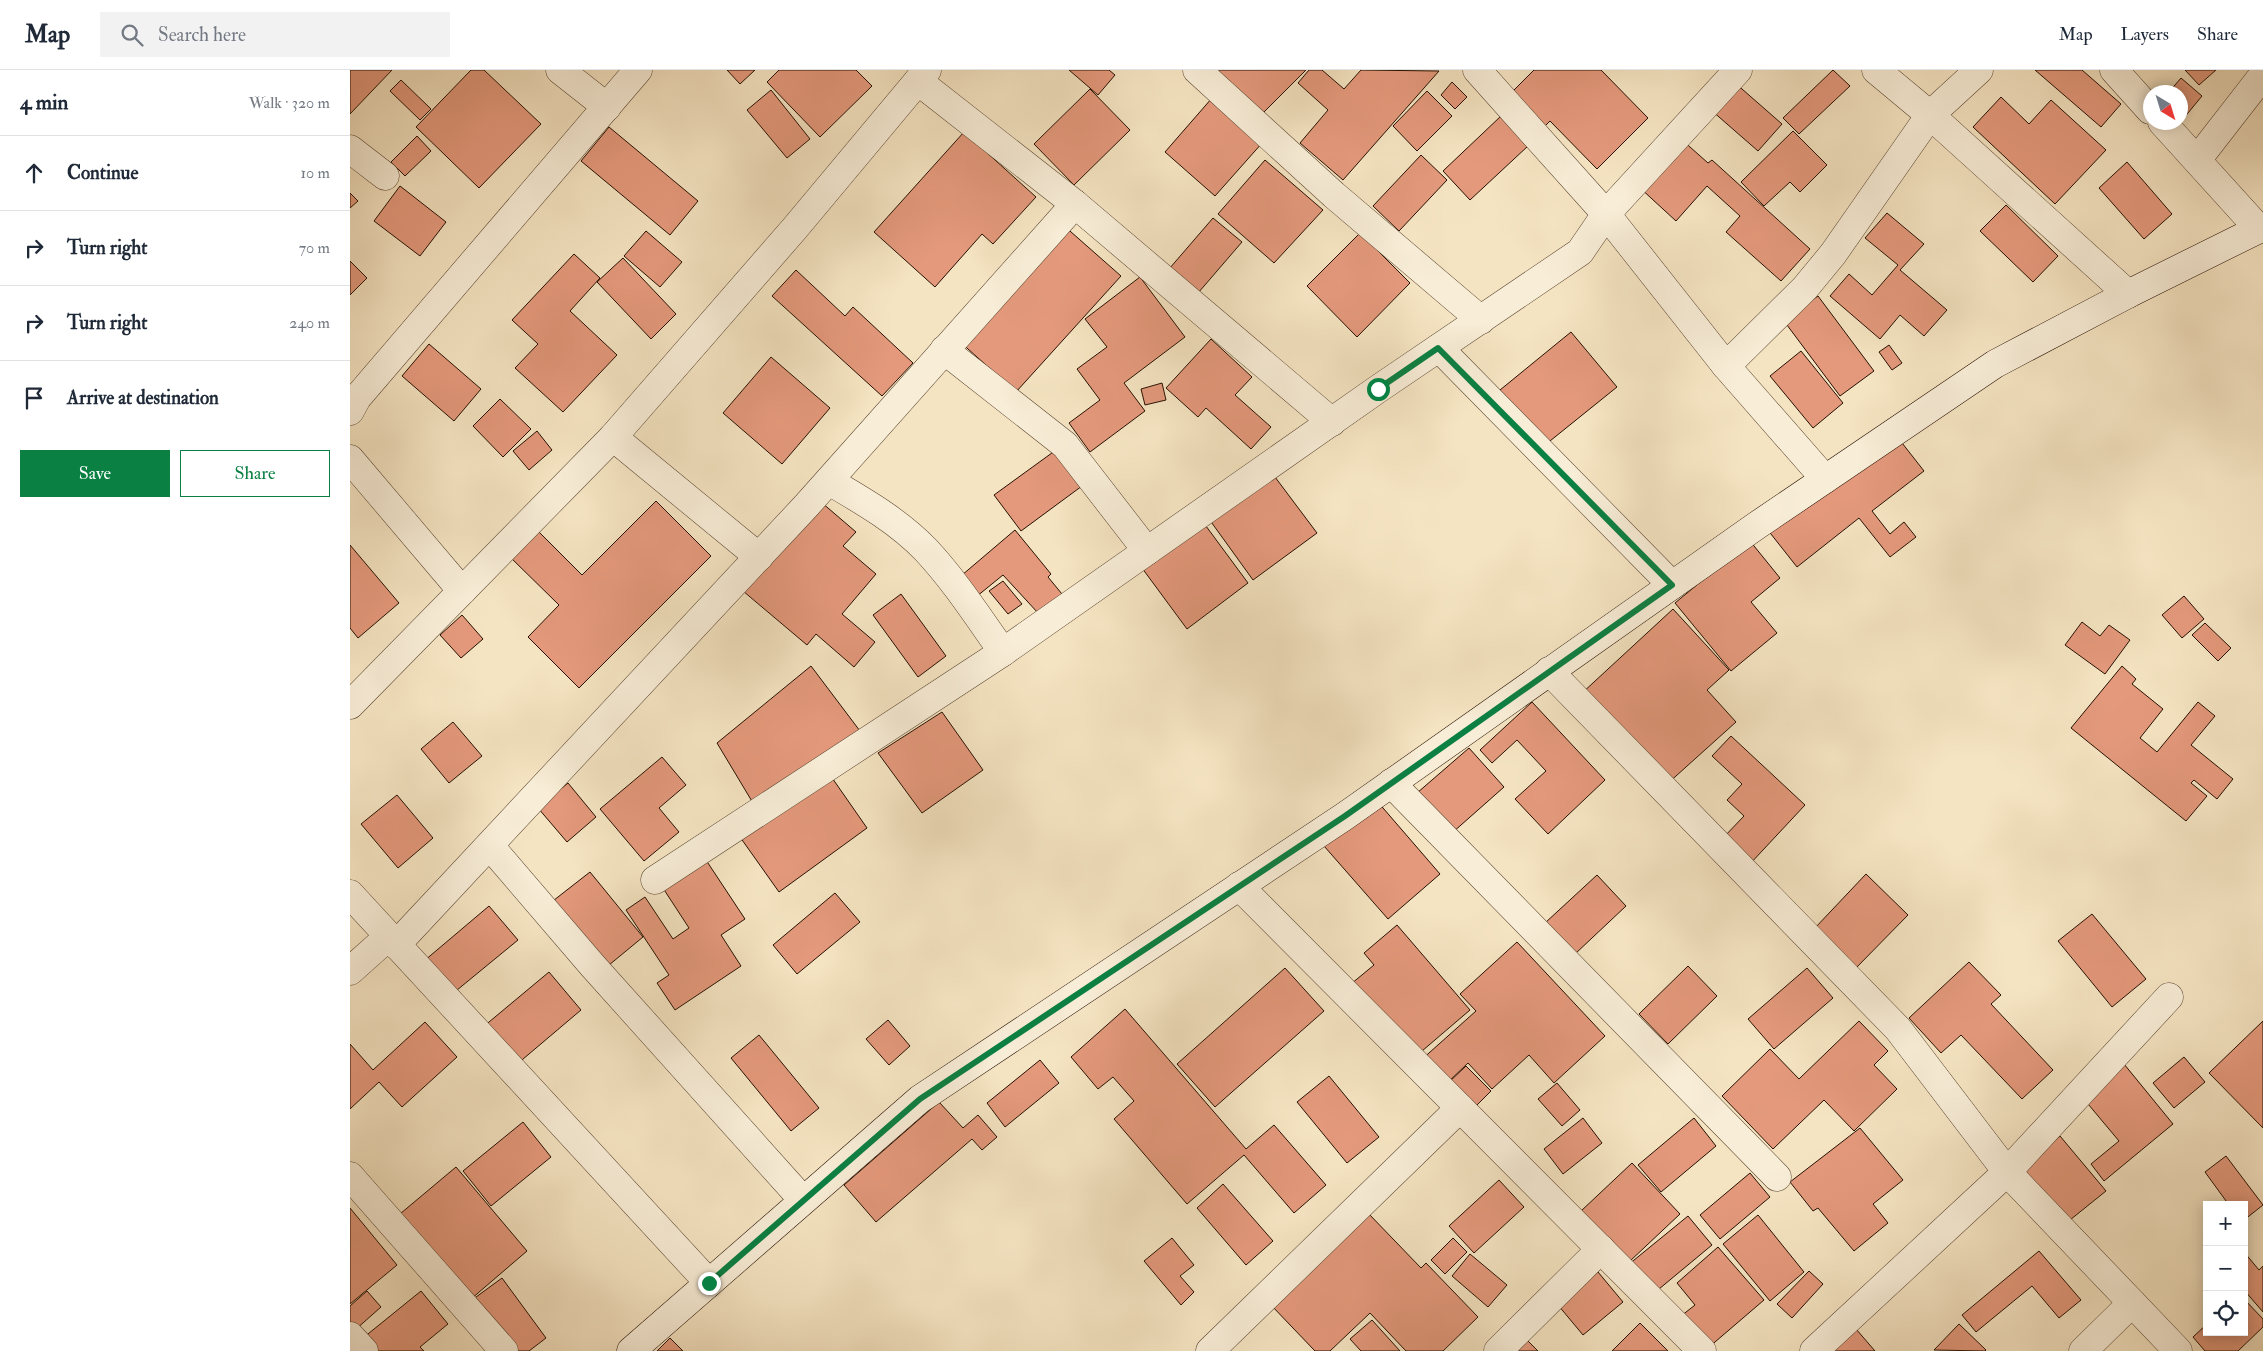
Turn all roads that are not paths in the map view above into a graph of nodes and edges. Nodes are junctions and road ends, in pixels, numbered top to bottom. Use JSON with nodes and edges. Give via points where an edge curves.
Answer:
{"nodes":[{"id":1,"x":560,"y":70,"type":"edge"},
{"id":2,"x":638,"y":70,"type":"edge"},
{"id":3,"x":1197,"y":70,"type":"edge"},
{"id":4,"x":1477,"y":70,"type":"edge"},
{"id":5,"x":1738,"y":70,"type":"edge"},
{"id":6,"x":1876,"y":70,"type":"edge"},
{"id":7,"x":1979,"y":70,"type":"edge"},
{"id":8,"x":2114,"y":70,"type":"edge"},
{"id":9,"x":923,"y":75,"type":"edge"},
{"id":10,"x":2263,"y":75,"type":"edge"},
{"id":11,"x":2143,"y":102,"type":"edge"},
{"id":12,"x":607,"y":107,"type":"junction"},
{"id":13,"x":1930,"y":115,"type":"junction"},
{"id":14,"x":2169,"y":130,"type":"edge"},
{"id":15,"x":350,"y":149,"type":"edge"},
{"id":16,"x":2197,"y":160,"type":"junction"},
{"id":17,"x":385,"y":176,"type":"dead end"},
{"id":18,"x":1075,"y":204,"type":"junction"},
{"id":19,"x":1606,"y":214,"type":"junction"},
{"id":20,"x":2261,"y":228,"type":"edge"},
{"id":21,"x":2128,"y":294,"type":"junction"},
{"id":22,"x":1481,"y":320,"type":"junction"},
{"id":23,"x":1438,"y":348,"type":"junction"},
{"id":24,"x":944,"y":350,"type":"junction"},
{"id":25,"x":1726,"y":366,"type":"junction"},
{"id":26,"x":352,"y":401,"type":"edge"},
{"id":27,"x":1332,"y":422,"type":"junction"},
{"id":28,"x":613,"y":438,"type":"junction"},
{"id":29,"x":350,"y":460,"type":"edge"},
{"id":30,"x":1825,"y":479,"type":"junction"},
{"id":31,"x":829,"y":480,"type":"junction"},
{"id":32,"x":1147,"y":550,"type":"junction"},
{"id":33,"x":759,"y":557,"type":"junction"},
{"id":34,"x":1672,"y":585,"type":"junction"},
{"id":35,"x":462,"y":591,"type":"junction"},
{"id":36,"x":1003,"y":652,"type":"junction"},
{"id":37,"x":1549,"y":672,"type":"junction"},
{"id":38,"x":350,"y":705,"type":"edge"},
{"id":39,"x":1391,"y":783,"type":"junction"},
{"id":40,"x":490,"y":846,"type":"junction"},
{"id":41,"x":655,"y":880,"type":"dead end"},
{"id":42,"x":1239,"y":886,"type":"junction"},
{"id":43,"x":350,"y":894,"type":"edge"},
{"id":44,"x":392,"y":941,"type":"junction"},
{"id":45,"x":350,"y":971,"type":"edge"},
{"id":46,"x":2169,"y":997,"type":"dead end"},
{"id":47,"x":1460,"y":1108,"type":"junction"},
{"id":48,"x":2007,"y":1172,"type":"junction"},
{"id":49,"x":350,"y":1176,"type":"edge"},
{"id":50,"x":1777,"y":1177,"type":"dead end"},
{"id":51,"x":803,"y":1200,"type":"junction"},
{"id":52,"x":1601,"y":1249,"type":"junction"},
{"id":53,"x":709,"y":1283,"type":"junction"},
{"id":54,"x":2132,"y":1303,"type":"junction"},
{"id":55,"x":350,"y":1336,"type":"edge"},
{"id":56,"x":364,"y":1351,"type":"edge"},
{"id":57,"x":504,"y":1351,"type":"edge"},
{"id":58,"x":631,"y":1351,"type":"edge"},
{"id":59,"x":1210,"y":1351,"type":"edge"},
{"id":60,"x":1498,"y":1351,"type":"edge"},
{"id":61,"x":1702,"y":1351,"type":"edge"},
{"id":62,"x":1814,"y":1351,"type":"edge"},
{"id":63,"x":2082,"y":1351,"type":"edge"},
{"id":64,"x":2178,"y":1351,"type":"edge"}],
"edges":[{"from":1,"to":12,"type":"street"},
{"from":2,"to":12,"type":"street"},
{"from":3,"to":22,"type":"street","via":[[1334,195]]},
{"from":4,"to":19,"type":"street"},
{"from":5,"to":19,"type":"street"},
{"from":6,"to":13,"type":"street"},
{"from":7,"to":13,"type":"street"},
{"from":8,"to":11,"type":"street"},
{"from":9,"to":18,"type":"street"},
{"from":9,"to":28,"type":"street"},
{"from":10,"to":16,"type":"street"},
{"from":12,"to":26,"type":"street"},
{"from":13,"to":21,"type":"street"},
{"from":13,"to":25,"type":"street","via":[[1827,261],[1805,288]]},
{"from":14,"to":16,"type":"street"},
{"from":15,"to":17,"type":"street"},
{"from":16,"to":20,"type":"street"},
{"from":18,"to":24,"type":"street"},
{"from":18,"to":27,"type":"street"},
{"from":19,"to":22,"type":"street","via":[[1580,252]]},
{"from":19,"to":25,"type":"street"},
{"from":20,"to":21,"type":"street"},
{"from":21,"to":30,"type":"street","via":[[1995,364]]},
{"from":22,"to":23,"type":"street"},
{"from":23,"to":27,"type":"street"},
{"from":23,"to":34,"type":"street"},
{"from":24,"to":31,"type":"street"},
{"from":24,"to":32,"type":"street","via":[[1065,445]]},
{"from":25,"to":30,"type":"street"},
{"from":27,"to":32,"type":"street"},
{"from":28,"to":33,"type":"street"},
{"from":28,"to":35,"type":"street"},
{"from":29,"to":35,"type":"street"},
{"from":30,"to":34,"type":"street"},
{"from":31,"to":33,"type":"street"},
{"from":31,"to":36,"type":"street","via":[[879,511],[925,549]]},
{"from":32,"to":36,"type":"street"},
{"from":33,"to":40,"type":"street"},
{"from":34,"to":37,"type":"street"},
{"from":35,"to":38,"type":"street"},
{"from":36,"to":41,"type":"street"},
{"from":37,"to":39,"type":"street"},
{"from":37,"to":48,"type":"street","via":[[1898,1029]]},
{"from":39,"to":42,"type":"street"},
{"from":39,"to":50,"type":"street"},
{"from":40,"to":44,"type":"street"},
{"from":40,"to":51,"type":"street"},
{"from":42,"to":47,"type":"street"},
{"from":42,"to":51,"type":"street","via":[[920,1099]]},
{"from":43,"to":44,"type":"street"},
{"from":44,"to":45,"type":"street"},
{"from":44,"to":53,"type":"street"},
{"from":46,"to":48,"type":"street"},
{"from":47,"to":52,"type":"street"},
{"from":47,"to":59,"type":"street"},
{"from":48,"to":54,"type":"street"},
{"from":48,"to":62,"type":"street"},
{"from":49,"to":57,"type":"street"},
{"from":51,"to":53,"type":"street"},
{"from":52,"to":60,"type":"street"},
{"from":52,"to":61,"type":"street"},
{"from":53,"to":58,"type":"street"},
{"from":54,"to":63,"type":"street"},
{"from":54,"to":64,"type":"street"},
{"from":55,"to":56,"type":"street"}]}
